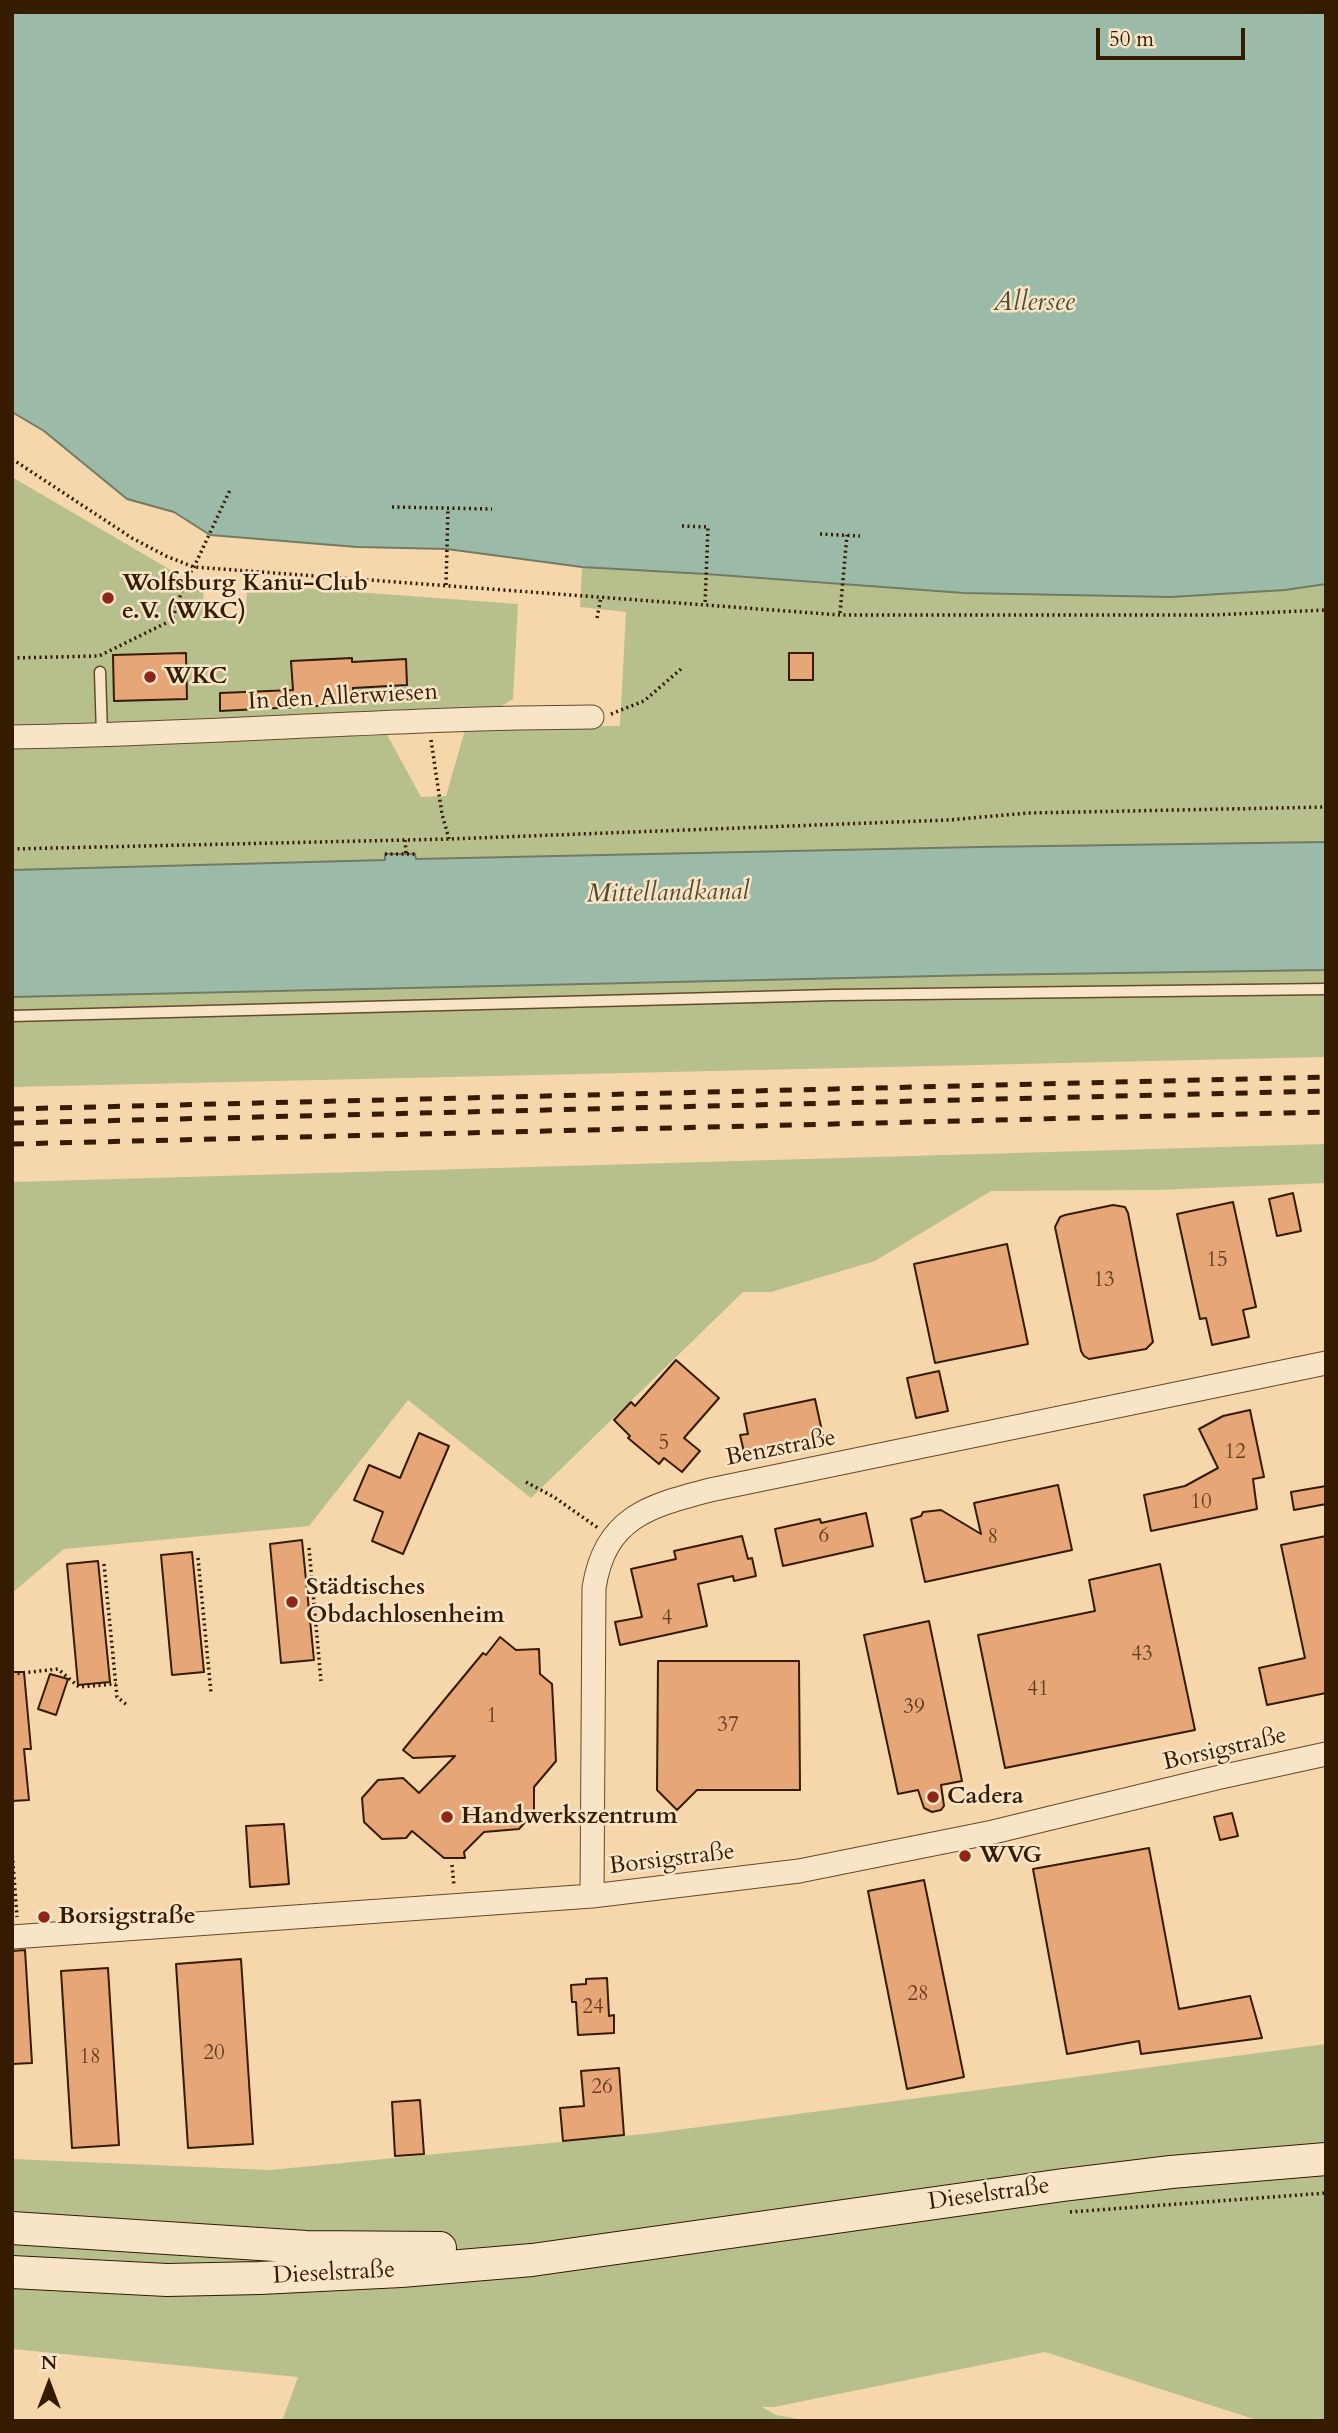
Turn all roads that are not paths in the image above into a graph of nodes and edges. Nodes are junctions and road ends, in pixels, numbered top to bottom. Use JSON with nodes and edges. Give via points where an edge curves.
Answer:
{"nodes":[{"id":1,"x":100,"y":672,"type":"dead end"},
{"id":2,"x":592,"y":717,"type":"road end"},
{"id":3,"x":102,"y":736,"type":"junction"},
{"id":4,"x":12,"y":737,"type":"edge"},
{"id":5,"x":1326,"y":989,"type":"edge"},
{"id":6,"x":12,"y":1016,"type":"edge"},
{"id":7,"x":1326,"y":1363,"type":"edge"},
{"id":8,"x":1326,"y":1754,"type":"edge"},
{"id":9,"x":592,"y":1896,"type":"junction"},
{"id":10,"x":16,"y":1936,"type":"edge"},
{"id":11,"x":1326,"y":2160,"type":"edge"},
{"id":12,"x":12,"y":2228,"type":"edge"},
{"id":13,"x":654,"y":2242,"type":"junction"},
{"id":14,"x":12,"y":2272,"type":"edge"}],
"edges":[{"from":1,"to":3,"type":"lane"},
{"from":2,"to":3,"type":"street","name":"In den Allerwiesen"},
{"from":3,"to":4,"type":"street","name":"In den Allerwiesen"},
{"from":5,"to":6,"type":"lane","via":[[834,995]]},
{"from":7,"to":9,"type":"street","name":"Benzstraße","via":[[699,1493],[639,1513],[611,1538],[603,1552],[592,1610]]},
{"from":8,"to":9,"type":"street","name":"Borsigstraße","via":[[993,1832],[824,1866]]},
{"from":9,"to":10,"type":"street","name":"Borsigstraße"},
{"from":11,"to":13,"type":"main road","name":"Dieselstraße","via":[[1063,2185]]},
{"from":12,"to":13,"type":"main road","name":"Dieselstraße","via":[[401,2249]]},
{"from":13,"to":14,"type":"main road","name":"Dieselstraße","via":[[532,2260],[273,2278],[167,2280]]}]}
